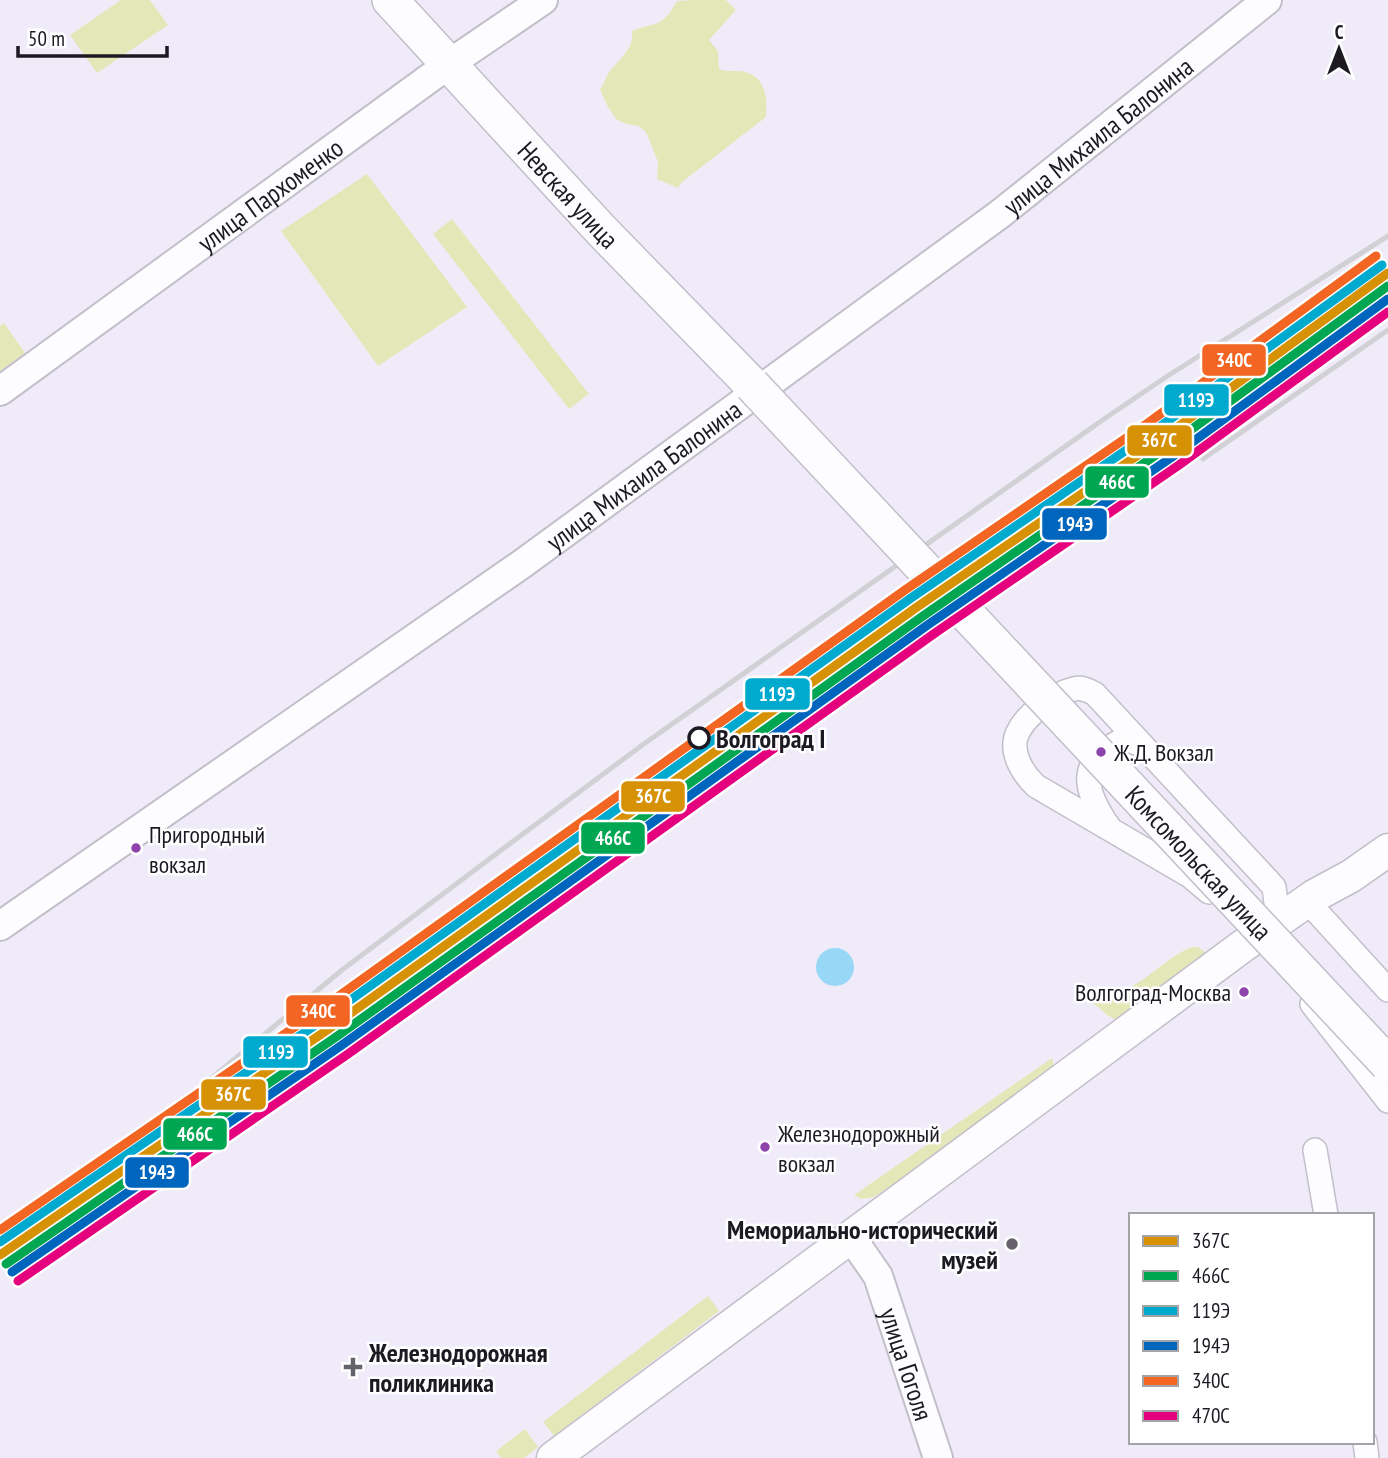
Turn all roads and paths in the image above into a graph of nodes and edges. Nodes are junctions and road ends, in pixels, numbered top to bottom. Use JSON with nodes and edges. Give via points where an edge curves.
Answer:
{"nodes":[{"id":1,"x":390,"y":0,"type":"edge"},
{"id":2,"x":422,"y":0,"type":"edge"},
{"id":3,"x":543,"y":0,"type":"edge"},
{"id":4,"x":1267,"y":0,"type":"edge"},
{"id":5,"x":458,"y":58,"type":"junction"},
{"id":6,"x":758,"y":380,"type":"junction"},
{"id":7,"x":0,"y":391,"type":"edge"},
{"id":8,"x":1142,"y":745,"type":"junction"},
{"id":9,"x":1111,"y":830,"type":"junction"},
{"id":10,"x":1388,"y":850,"type":"edge"},
{"id":11,"x":1274,"y":887,"type":"junction"},
{"id":12,"x":1311,"y":899,"type":"junction"},
{"id":13,"x":0,"y":926,"type":"edge"},
{"id":14,"x":1264,"y":931,"type":"junction"},
{"id":15,"x":1388,"y":990,"type":"edge"},
{"id":16,"x":1388,"y":1031,"type":"edge"},
{"id":17,"x":1388,"y":1064,"type":"edge"},
{"id":18,"x":1388,"y":1101,"type":"edge"},
{"id":19,"x":1315,"y":1150,"type":"dead end"},
{"id":20,"x":1326,"y":1213,"type":"edge"},
{"id":21,"x":851,"y":1237,"type":"junction"},
{"id":22,"x":553,"y":1458,"type":"edge"},
{"id":23,"x":938,"y":1458,"type":"edge"}],
"edges":[{"from":1,"to":5,"type":"main road","name":"Невская улица"},
{"from":2,"to":5,"type":"main road","name":"Невская улица"},
{"from":3,"to":5,"type":"street","name":"улица Пархоменко"},
{"from":4,"to":13,"type":"street","name":"улица Михаила Балонина","via":[[1000,214],[522,564]]},
{"from":5,"to":6,"type":"main road","name":"Невская улица","via":[[605,208]]},
{"from":5,"to":7,"type":"street","name":"улица Пархоменко"},
{"from":6,"to":16,"type":"main road","name":"Комсомольская улица","via":[[1218,850]]},
{"from":6,"to":17,"type":"main road","name":"Комсомольская улица","bridge":true},
{"from":8,"to":9,"type":"street","via":[[1125,739],[1093,761],[1089,789]]},
{"from":8,"to":9,"type":"street","via":[[1095,694],[1084,689],[1048,702],[1024,723],[1016,738],[1016,754],[1027,779]]},
{"from":8,"to":11,"type":"street"},
{"from":9,"to":14,"type":"street","via":[[1190,876]]},
{"from":10,"to":12,"type":"main road"},
{"from":11,"to":12,"type":"street"},
{"from":11,"to":14,"type":"street","via":[[1277,911]]},
{"from":12,"to":14,"type":"main road"},
{"from":12,"to":15,"type":"street"},
{"from":14,"to":18,"type":"street"},
{"from":14,"to":21,"type":"main road"},
{"from":19,"to":20,"type":"street"},
{"from":21,"to":22,"type":"main road"},
{"from":21,"to":23,"type":"street","name":"улица Гоголя","via":[[878,1276]]}]}
